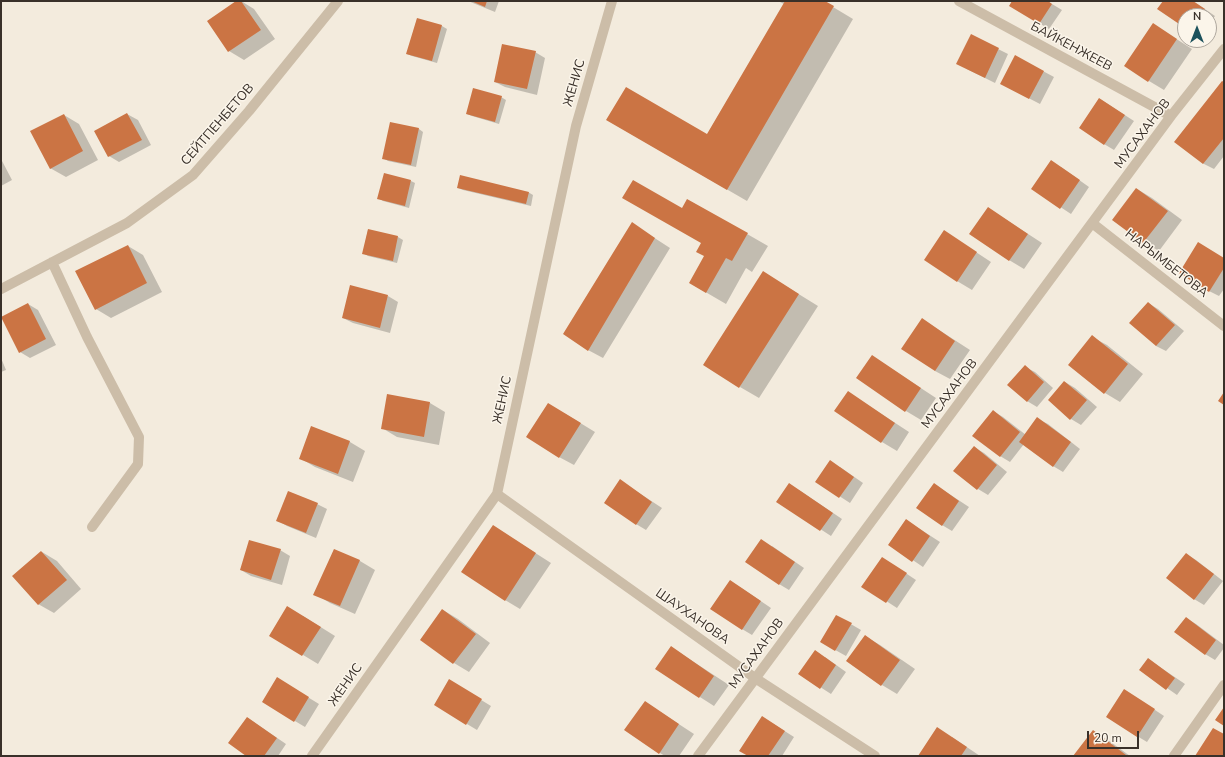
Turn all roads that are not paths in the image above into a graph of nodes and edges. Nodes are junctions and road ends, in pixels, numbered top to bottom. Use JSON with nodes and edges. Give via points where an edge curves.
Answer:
{"nodes":[{"id":1,"x":338,"y":1,"type":"edge"},
{"id":2,"x":612,"y":1,"type":"edge"},
{"id":3,"x":959,"y":1,"type":"edge"},
{"id":4,"x":1224,"y":49,"type":"edge"},
{"id":5,"x":1171,"y":116,"type":"junction"},
{"id":6,"x":1092,"y":223,"type":"junction"},
{"id":7,"x":52,"y":262,"type":"junction"},
{"id":8,"x":1,"y":289,"type":"edge"},
{"id":9,"x":1224,"y":326,"type":"edge"},
{"id":10,"x":496,"y":494,"type":"junction"},
{"id":11,"x":92,"y":527,"type":"dead end"},
{"id":12,"x":755,"y":678,"type":"junction"},
{"id":13,"x":1224,"y":685,"type":"edge"},
{"id":14,"x":312,"y":756,"type":"edge"},
{"id":15,"x":698,"y":756,"type":"edge"},
{"id":16,"x":875,"y":756,"type":"edge"},
{"id":17,"x":1174,"y":756,"type":"edge"}],
"edges":[{"from":1,"to":7,"type":"street","name":"СЕЙТПЕНБЕТОВ","via":[[249,111],[193,175],[128,223]]},
{"from":2,"to":10,"type":"street","name":"ЖЕНИС","via":[[576,126]]},
{"from":3,"to":5,"type":"street","name":"БАЙКЕНЖЕЕВ"},
{"from":4,"to":5,"type":"street","name":"МУСАХАНОВ"},
{"from":5,"to":6,"type":"street","name":"МУСАХАНОВ"},
{"from":6,"to":9,"type":"street","name":"НАРЫМБЕТОВА"},
{"from":6,"to":12,"type":"street","name":"МУСАХАНОВ"},
{"from":7,"to":8,"type":"street","name":"СЕЙТПЕНБЕТОВ"},
{"from":7,"to":11,"type":"street","via":[[139,437],[138,464]]},
{"from":10,"to":12,"type":"street","name":"ШАУХАНОВА"},
{"from":10,"to":14,"type":"street","name":"ЖЕНИС"},
{"from":12,"to":15,"type":"street","name":"МУСАХАНОВ"},
{"from":12,"to":16,"type":"street","name":"ШАУХАНОВА"},
{"from":13,"to":17,"type":"street"}]}
